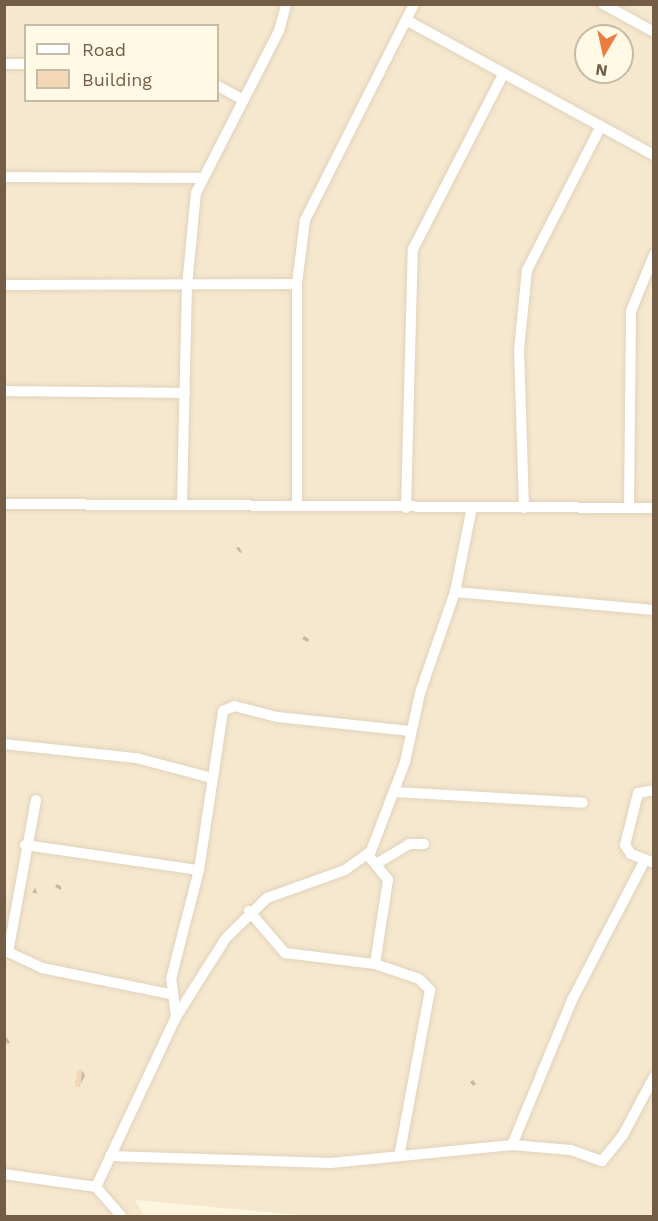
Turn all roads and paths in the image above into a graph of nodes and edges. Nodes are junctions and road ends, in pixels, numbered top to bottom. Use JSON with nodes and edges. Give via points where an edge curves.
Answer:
{"nodes":[{"id":1,"x":286,"y":4,"type":"edge"},
{"id":2,"x":414,"y":4,"type":"edge"},
{"id":3,"x":603,"y":4,"type":"edge"},
{"id":4,"x":406,"y":20,"type":"junction"},
{"id":5,"x":654,"y":32,"type":"edge"},
{"id":6,"x":4,"y":64,"type":"edge"},
{"id":7,"x":24,"y":64,"type":"edge"},
{"id":8,"x":504,"y":73,"type":"junction"},
{"id":9,"x":219,"y":87,"type":"edge"},
{"id":10,"x":243,"y":100,"type":"junction"},
{"id":11,"x":601,"y":126,"type":"junction"},
{"id":12,"x":654,"y":155,"type":"edge"},
{"id":13,"x":4,"y":177,"type":"edge"},
{"id":14,"x":201,"y":178,"type":"junction"},
{"id":15,"x":654,"y":255,"type":"edge"},
{"id":16,"x":297,"y":284,"type":"junction"},
{"id":17,"x":4,"y":285,"type":"edge"},
{"id":18,"x":187,"y":286,"type":"junction"},
{"id":19,"x":4,"y":391,"type":"edge"},
{"id":20,"x":185,"y":393,"type":"junction"},
{"id":21,"x":182,"y":503,"type":"junction"},
{"id":22,"x":4,"y":504,"type":"edge"},
{"id":23,"x":297,"y":504,"type":"junction"},
{"id":24,"x":406,"y":507,"type":"junction"},
{"id":25,"x":472,"y":507,"type":"junction"},
{"id":26,"x":524,"y":508,"type":"junction"},
{"id":27,"x":629,"y":508,"type":"junction"},
{"id":28,"x":654,"y":508,"type":"edge"},
{"id":29,"x":455,"y":592,"type":"junction"},
{"id":30,"x":654,"y":610,"type":"edge"},
{"id":31,"x":410,"y":731,"type":"junction"},
{"id":32,"x":4,"y":744,"type":"edge"},
{"id":33,"x":212,"y":778,"type":"junction"},
{"id":34,"x":654,"y":790,"type":"edge"},
{"id":35,"x":394,"y":792,"type":"junction"},
{"id":36,"x":36,"y":800,"type":"dead end"},
{"id":37,"x":583,"y":803,"type":"dead end"},
{"id":38,"x":424,"y":844,"type":"dead end"},
{"id":39,"x":25,"y":845,"type":"junction"},
{"id":40,"x":372,"y":860,"type":"junction"},
{"id":41,"x":649,"y":862,"type":"edge"},
{"id":42,"x":199,"y":870,"type":"junction"},
{"id":43,"x":249,"y":912,"type":"junction"},
{"id":44,"x":375,"y":964,"type":"junction"},
{"id":45,"x":170,"y":994,"type":"junction"},
{"id":46,"x":176,"y":1017,"type":"junction"},
{"id":47,"x":654,"y":1077,"type":"edge"},
{"id":48,"x":512,"y":1145,"type":"junction"},
{"id":49,"x":400,"y":1152,"type":"junction"},
{"id":50,"x":110,"y":1156,"type":"junction"},
{"id":51,"x":4,"y":1174,"type":"edge"},
{"id":52,"x":96,"y":1187,"type":"junction"},
{"id":53,"x":121,"y":1216,"type":"edge"}],
"edges":[{"from":1,"to":10,"type":"street","via":[[279,31]]},
{"from":2,"to":4,"type":"street"},
{"from":3,"to":5,"type":"street"},
{"from":4,"to":8,"type":"street"},
{"from":4,"to":16,"type":"street","via":[[305,220]]},
{"from":6,"to":7,"type":"street"},
{"from":8,"to":11,"type":"street"},
{"from":8,"to":24,"type":"street","via":[[413,249]]},
{"from":9,"to":10,"type":"street"},
{"from":10,"to":14,"type":"street"},
{"from":11,"to":12,"type":"street"},
{"from":11,"to":26,"type":"street","via":[[527,270],[519,350]]},
{"from":13,"to":14,"type":"street"},
{"from":14,"to":18,"type":"street"},
{"from":15,"to":27,"type":"street","via":[[631,311]]},
{"from":16,"to":18,"type":"street"},
{"from":16,"to":23,"type":"street"},
{"from":17,"to":18,"type":"street"},
{"from":18,"to":20,"type":"street"},
{"from":19,"to":20,"type":"street"},
{"from":20,"to":21,"type":"street"},
{"from":21,"to":22,"type":"street"},
{"from":21,"to":23,"type":"street"},
{"from":23,"to":24,"type":"street"},
{"from":24,"to":25,"type":"street"},
{"from":25,"to":26,"type":"street"},
{"from":25,"to":29,"type":"street"},
{"from":26,"to":27,"type":"street"},
{"from":27,"to":28,"type":"street"},
{"from":29,"to":30,"type":"street"},
{"from":29,"to":31,"type":"street"},
{"from":31,"to":33,"type":"street","via":[[229,707],[219,726]]},
{"from":31,"to":35,"type":"street"},
{"from":32,"to":33,"type":"street","via":[[136,758]]},
{"from":33,"to":42,"type":"street"},
{"from":34,"to":41,"type":"street","via":[[638,793],[626,833],[626,850]]},
{"from":35,"to":37,"type":"street"},
{"from":35,"to":40,"type":"street"},
{"from":36,"to":39,"type":"street"},
{"from":38,"to":40,"type":"street","via":[[409,844]]},
{"from":39,"to":42,"type":"street"},
{"from":39,"to":45,"type":"street","via":[[9,924],[12,957]]},
{"from":40,"to":43,"type":"street","via":[[267,898]]},
{"from":40,"to":44,"type":"street","via":[[388,890]]},
{"from":41,"to":48,"type":"street","via":[[572,1000]]},
{"from":42,"to":45,"type":"street"},
{"from":43,"to":44,"type":"street","via":[[285,953]]},
{"from":43,"to":46,"type":"street"},
{"from":44,"to":49,"type":"street","via":[[419,979],[430,990]]},
{"from":45,"to":46,"type":"street"},
{"from":46,"to":50,"type":"street"},
{"from":47,"to":48,"type":"street","via":[[602,1161],[571,1150]]},
{"from":48,"to":49,"type":"street","via":[[448,1155]]},
{"from":49,"to":50,"type":"street","via":[[331,1163]]},
{"from":50,"to":52,"type":"street"},
{"from":51,"to":52,"type":"street"},
{"from":52,"to":53,"type":"street"}]}
